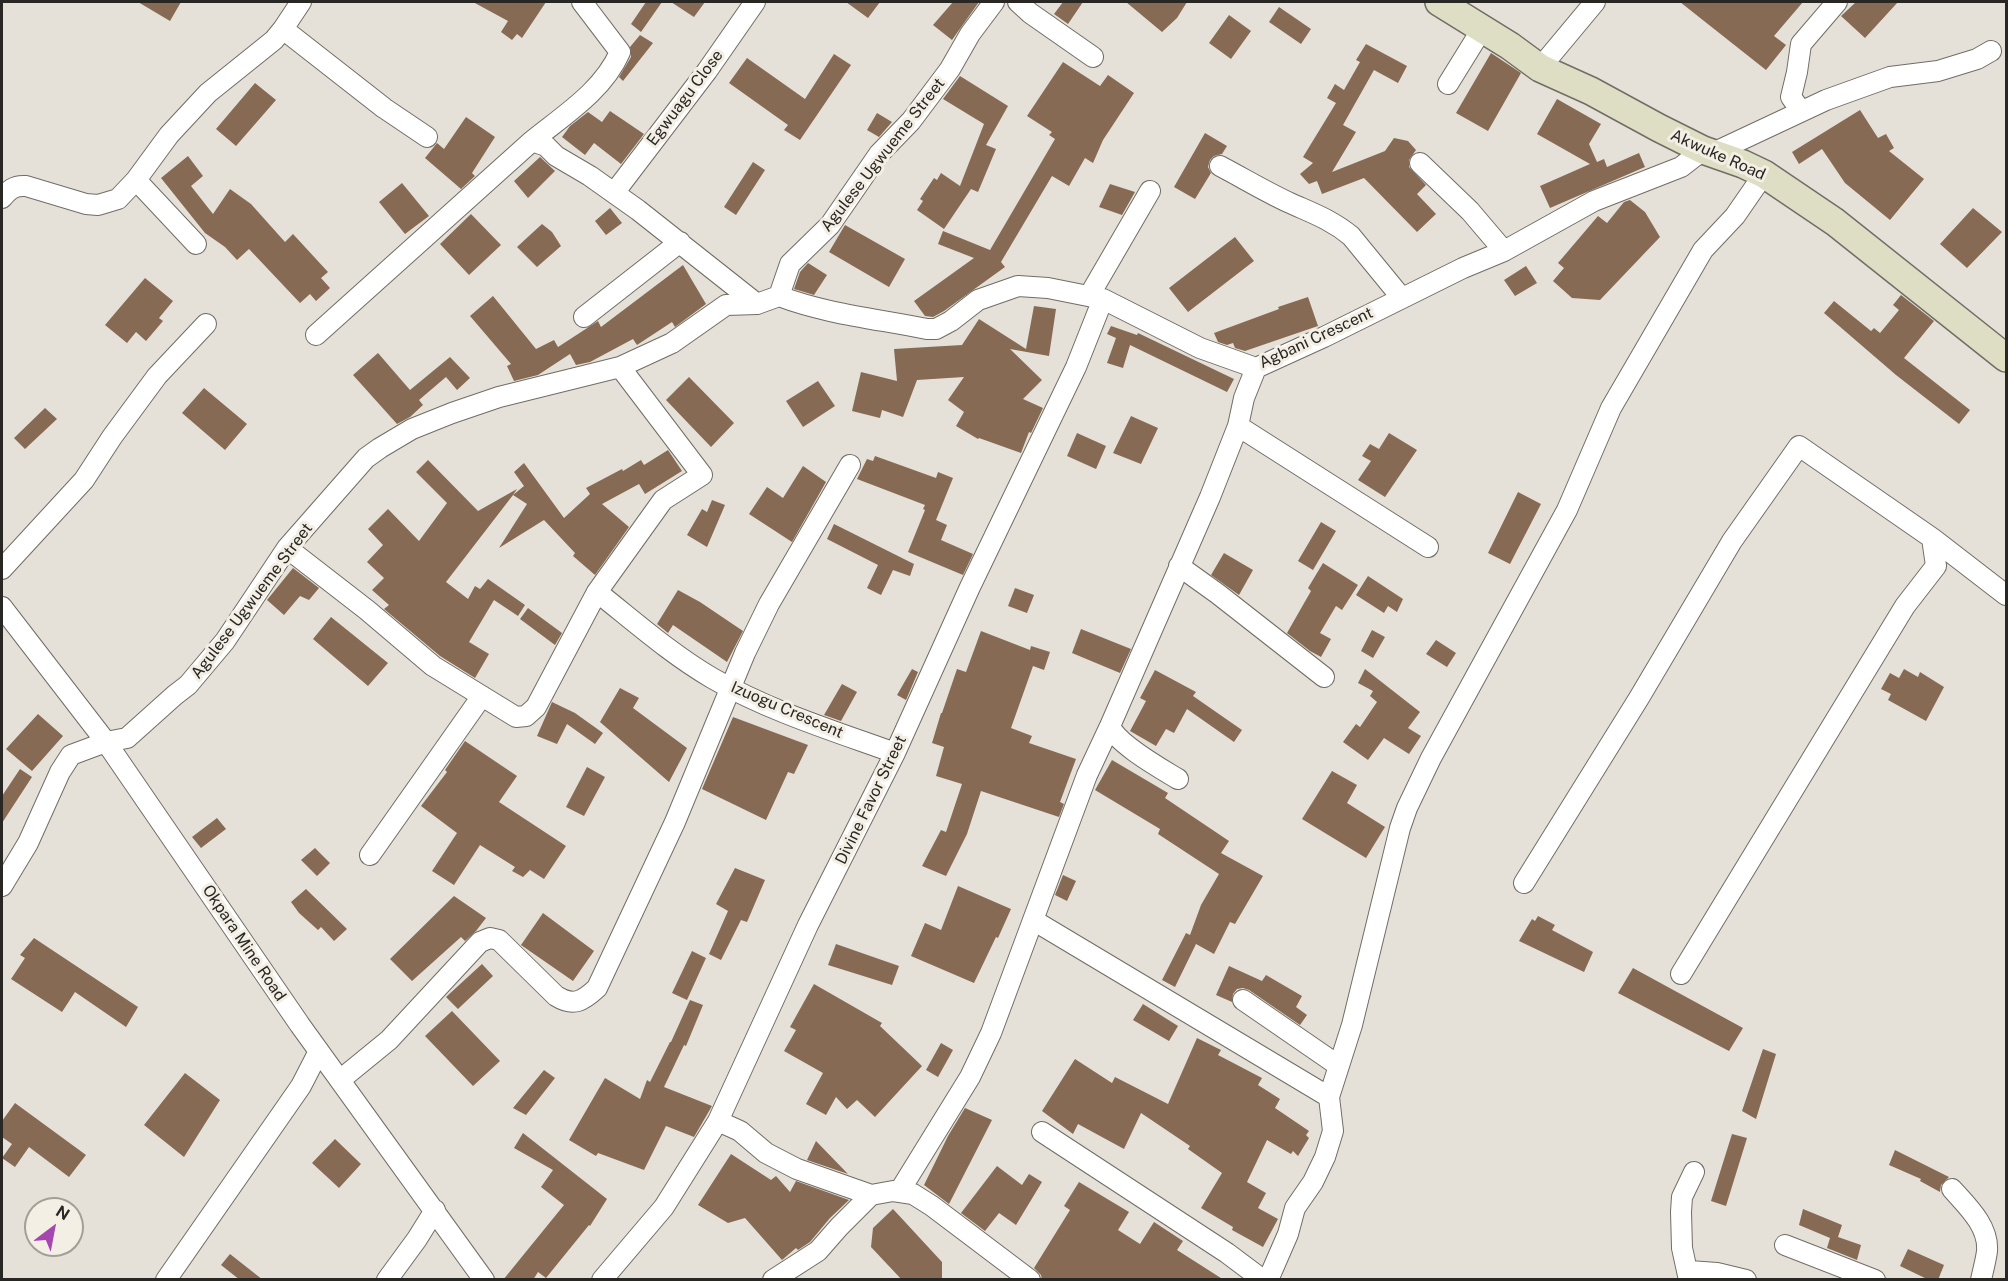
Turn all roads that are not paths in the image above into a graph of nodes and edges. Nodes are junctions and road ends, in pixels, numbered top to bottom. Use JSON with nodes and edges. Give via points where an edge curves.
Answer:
{"nodes":[{"id":1,"x":301,"y":2,"type":"edge"},
{"id":2,"x":582,"y":2,"type":"edge"},
{"id":3,"x":755,"y":2,"type":"edge"},
{"id":4,"x":994,"y":2,"type":"edge"},
{"id":5,"x":1018,"y":2,"type":"edge"},
{"id":6,"x":1439,"y":2,"type":"edge"},
{"id":7,"x":1595,"y":2,"type":"edge"},
{"id":8,"x":1837,"y":2,"type":"edge"},
{"id":9,"x":1482,"y":29,"type":"junction"},
{"id":10,"x":283,"y":30,"type":"junction"},
{"id":11,"x":1991,"y":51,"type":"dead end"},
{"id":12,"x":1093,"y":57,"type":"dead end"},
{"id":13,"x":1540,"y":68,"type":"junction"},
{"id":14,"x":1448,"y":84,"type":"dead end"},
{"id":15,"x":1801,"y":111,"type":"junction"},
{"id":16,"x":427,"y":137,"type":"dead end"},
{"id":17,"x":532,"y":141,"type":"junction"},
{"id":18,"x":1708,"y":151,"type":"junction"},
{"id":19,"x":1420,"y":163,"type":"dead end"},
{"id":20,"x":1220,"y":166,"type":"dead end"},
{"id":21,"x":1764,"y":174,"type":"junction"},
{"id":22,"x":136,"y":180,"type":"junction"},
{"id":23,"x":1150,"y":191,"type":"dead end"},
{"id":24,"x":614,"y":193,"type":"junction"},
{"id":25,"x":2,"y":198,"type":"edge"},
{"id":26,"x":680,"y":243,"type":"junction"},
{"id":27,"x":196,"y":244,"type":"dead end"},
{"id":28,"x":1504,"y":251,"type":"junction"},
{"id":29,"x":779,"y":296,"type":"junction"},
{"id":30,"x":1401,"y":297,"type":"junction"},
{"id":31,"x":1096,"y":298,"type":"junction"},
{"id":32,"x":757,"y":304,"type":"junction"},
{"id":33,"x":585,"y":317,"type":"dead end"},
{"id":34,"x":207,"y":324,"type":"dead end"},
{"id":35,"x":316,"y":335,"type":"dead end"},
{"id":36,"x":2007,"y":358,"type":"edge"},
{"id":37,"x":620,"y":367,"type":"junction"},
{"id":38,"x":1256,"y":368,"type":"junction"},
{"id":39,"x":1238,"y":426,"type":"junction"},
{"id":40,"x":850,"y":465,"type":"dead end"},
{"id":41,"x":1932,"y":538,"type":"junction"},
{"id":42,"x":1428,"y":547,"type":"dead end"},
{"id":43,"x":287,"y":548,"type":"junction"},
{"id":44,"x":1179,"y":566,"type":"junction"},
{"id":45,"x":2,"y":569,"type":"edge"},
{"id":46,"x":597,"y":592,"type":"junction"},
{"id":47,"x":2007,"y":595,"type":"edge"},
{"id":48,"x":2,"y":607,"type":"edge"},
{"id":49,"x":1324,"y":677,"type":"dead end"},
{"id":50,"x":729,"y":687,"type":"junction"},
{"id":51,"x":482,"y":696,"type":"junction"},
{"id":52,"x":1110,"y":726,"type":"junction"},
{"id":53,"x":106,"y":742,"type":"junction"},
{"id":54,"x":895,"y":753,"type":"junction"},
{"id":55,"x":1178,"y":779,"type":"dead end"},
{"id":56,"x":370,"y":855,"type":"dead end"},
{"id":57,"x":1524,"y":883,"type":"dead end"},
{"id":58,"x":2,"y":886,"type":"edge"},
{"id":59,"x":1033,"y":920,"type":"junction"},
{"id":60,"x":1681,"y":974,"type":"dead end"},
{"id":61,"x":1244,"y":1000,"type":"dead end"},
{"id":62,"x":319,"y":1051,"type":"junction"},
{"id":63,"x":1339,"y":1066,"type":"junction"},
{"id":64,"x":340,"y":1080,"type":"junction"},
{"id":65,"x":1329,"y":1097,"type":"junction"},
{"id":66,"x":718,"y":1121,"type":"junction"},
{"id":67,"x":1042,"y":1132,"type":"dead end"},
{"id":68,"x":1694,"y":1172,"type":"dead end"},
{"id":69,"x":1952,"y":1189,"type":"dead end"},
{"id":70,"x":898,"y":1192,"type":"junction"},
{"id":71,"x":871,"y":1195,"type":"junction"},
{"id":72,"x":435,"y":1210,"type":"junction"},
{"id":73,"x":1785,"y":1245,"type":"dead end"},
{"id":74,"x":1689,"y":1275,"type":"edge"},
{"id":75,"x":166,"y":1280,"type":"edge"},
{"id":76,"x":387,"y":1280,"type":"edge"},
{"id":77,"x":484,"y":1280,"type":"edge"},
{"id":78,"x":602,"y":1280,"type":"edge"},
{"id":79,"x":773,"y":1280,"type":"edge"},
{"id":80,"x":1030,"y":1280,"type":"edge"},
{"id":81,"x":1265,"y":1280,"type":"edge"},
{"id":82,"x":1746,"y":1280,"type":"edge"},
{"id":83,"x":1875,"y":1280,"type":"edge"},
{"id":84,"x":1981,"y":1280,"type":"edge"}],
"edges":[{"from":1,"to":10,"type":"street"},
{"from":2,"to":17,"type":"street","via":[[620,51],[595,89]]},
{"from":3,"to":24,"type":"street","name":"Egwuagu Close"},
{"from":4,"to":29,"type":"street","name":"Agulese Ugwueme Street","via":[[911,121],[879,154],[830,225],[790,264]]},
{"from":5,"to":12,"type":"street"},
{"from":6,"to":9,"type":"main road","name":"Akwuke Road"},
{"from":7,"to":13,"type":"street"},
{"from":8,"to":15,"type":"street","via":[[1800,44],[1791,97]]},
{"from":9,"to":13,"type":"main road","name":"Akwuke Road"},
{"from":9,"to":14,"type":"street"},
{"from":10,"to":16,"type":"street"},
{"from":10,"to":22,"type":"street","via":[[208,93],[169,135]]},
{"from":11,"to":15,"type":"street","name":"Agbani Crescent","via":[[1938,71],[1890,76]]},
{"from":13,"to":18,"type":"main road","name":"Akwuke Road"},
{"from":15,"to":18,"type":"street","name":"Agbani Crescent"},
{"from":17,"to":24,"type":"street","via":[[546,146]]},
{"from":17,"to":35,"type":"street"},
{"from":18,"to":21,"type":"main road","name":"Akwuke Road"},
{"from":18,"to":28,"type":"street","name":"Agbani Crescent","via":[[1681,167],[1594,201]]},
{"from":19,"to":28,"type":"street","via":[[1470,211]]},
{"from":20,"to":30,"type":"street","via":[[1342,228]]},
{"from":21,"to":36,"type":"main road","name":"Akwuke Road","via":[[1835,222]]},
{"from":21,"to":63,"type":"street","via":[[1735,216],[1703,250],[1611,408],[1567,510],[1407,808]]},
{"from":22,"to":25,"type":"street","via":[[118,199],[98,205],[26,186],[9,190]]},
{"from":22,"to":27,"type":"street"},
{"from":23,"to":31,"type":"street","name":"Divine Favor Street"},
{"from":24,"to":26,"type":"street"},
{"from":26,"to":32,"type":"street"},
{"from":26,"to":33,"type":"street"},
{"from":28,"to":30,"type":"street","name":"Agbani Crescent"},
{"from":29,"to":31,"type":"street","name":"Agbani Crescent","via":[[822,309],[927,329],[951,321],[978,300],[1018,286]]},
{"from":29,"to":32,"type":"street","name":"Agulese Ugwueme Street"},
{"from":30,"to":38,"type":"street","name":"Agbani Crescent"},
{"from":31,"to":38,"type":"street","name":"Agbani Crescent","via":[[1200,348]]},
{"from":31,"to":54,"type":"street","name":"Divine Favor Street","via":[[1076,367]]},
{"from":32,"to":37,"type":"street","name":"Agulese Ugwueme Street","via":[[726,305],[672,343]]},
{"from":34,"to":45,"type":"street","via":[[157,376],[84,480]]},
{"from":37,"to":43,"type":"street","name":"Agulese Ugwueme Street","via":[[499,397],[412,429],[366,458]]},
{"from":37,"to":46,"type":"street","via":[[702,475],[663,500]]},
{"from":38,"to":39,"type":"street"},
{"from":39,"to":42,"type":"street"},
{"from":39,"to":44,"type":"street"},
{"from":40,"to":50,"type":"street","via":[[769,604]]},
{"from":41,"to":47,"type":"street"},
{"from":41,"to":57,"type":"street","via":[[1799,446],[1732,540]]},
{"from":41,"to":60,"type":"street","via":[[1936,566],[1905,606]]},
{"from":43,"to":51,"type":"street","via":[[433,666]]},
{"from":43,"to":53,"type":"street","name":"Agulese Ugwueme Street","via":[[225,641],[189,685],[127,738]]},
{"from":44,"to":49,"type":"street"},
{"from":44,"to":52,"type":"street"},
{"from":46,"to":50,"type":"street","name":"Izuogu Crescent","via":[[666,647]]},
{"from":46,"to":51,"type":"street","via":[[536,707],[526,716],[516,717]]},
{"from":48,"to":53,"type":"street","name":"Okpara Mine Road"},
{"from":50,"to":54,"type":"street","name":"Izuogu Crescent","via":[[777,710]]},
{"from":50,"to":64,"type":"street","via":[[675,822],[597,988],[584,1000],[565,1001],[499,940],[480,942],[389,1040]]},
{"from":51,"to":56,"type":"street"},
{"from":52,"to":55,"type":"street","via":[[1121,742]]},
{"from":52,"to":59,"type":"street","via":[[1087,775]]},
{"from":53,"to":58,"type":"street","name":"Agulese Ugwueme Street","via":[[71,755]]},
{"from":53,"to":62,"type":"street","name":"Okpara Mine Road"},
{"from":54,"to":66,"type":"street","name":"Divine Favor Street","via":[[808,925]]},
{"from":59,"to":65,"type":"street"},
{"from":59,"to":70,"type":"street","via":[[991,1033],[970,1077]]},
{"from":61,"to":63,"type":"street"},
{"from":62,"to":64,"type":"street","name":"Okpara Mine Road"},
{"from":62,"to":75,"type":"street","via":[[302,1086]]},
{"from":63,"to":65,"type":"street"},
{"from":64,"to":72,"type":"street","name":"Okpara Mine Road"},
{"from":65,"to":81,"type":"street","via":[[1333,1131],[1324,1158],[1295,1208],[1288,1234]]},
{"from":66,"to":71,"type":"street","via":[[797,1169]]},
{"from":66,"to":78,"type":"street","name":"Divine Favor Street","via":[[664,1208]]},
{"from":67,"to":81,"type":"street"},
{"from":68,"to":74,"type":"street","via":[[1682,1197],[1681,1212],[1682,1248]]},
{"from":69,"to":84,"type":"street","via":[[1975,1215],[1986,1237]]},
{"from":70,"to":71,"type":"street"},
{"from":70,"to":80,"type":"street","via":[[913,1194],[932,1206]]},
{"from":71,"to":79,"type":"street","via":[[818,1251]]},
{"from":72,"to":76,"type":"street"},
{"from":72,"to":77,"type":"street","name":"Okpara Mine Road"},
{"from":73,"to":83,"type":"street"},
{"from":74,"to":82,"type":"street","via":[[1717,1273]]}]}
